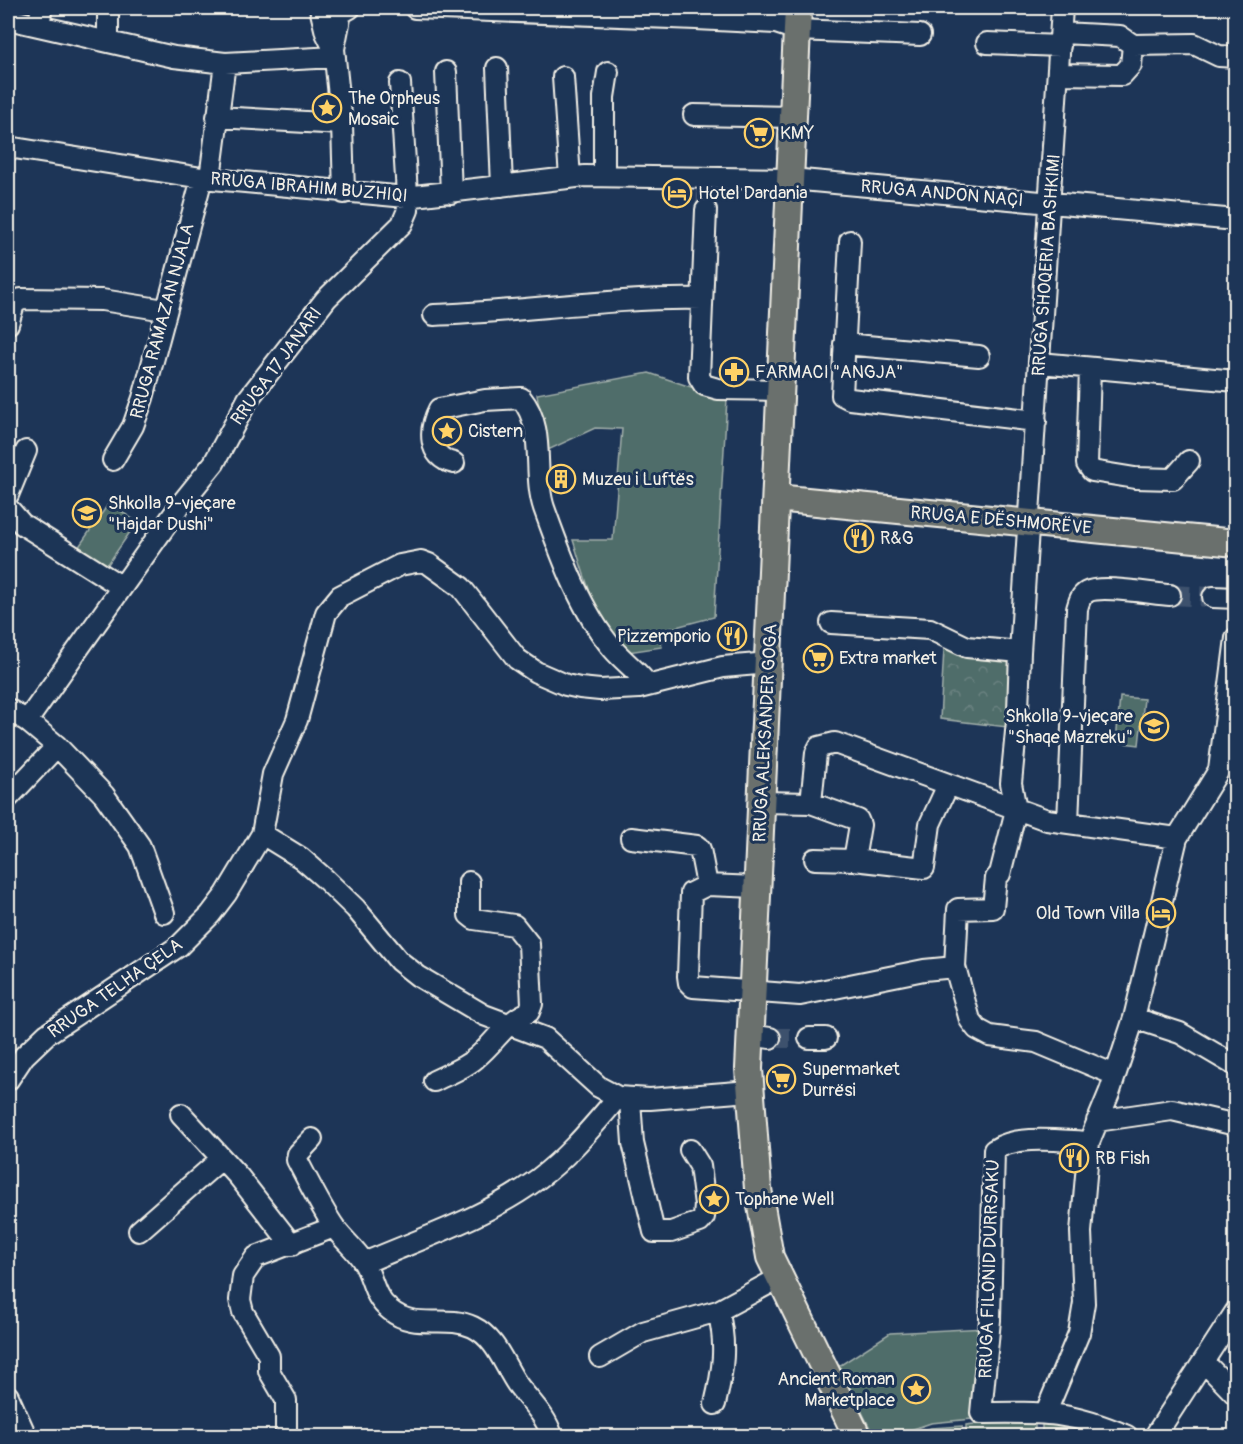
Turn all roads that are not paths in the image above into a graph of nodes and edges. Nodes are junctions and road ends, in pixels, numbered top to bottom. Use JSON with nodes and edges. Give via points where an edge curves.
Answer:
{"nodes":[{"id":1,"x":108,"y":8,"type":"edge"},
{"id":2,"x":321,"y":8,"type":"edge"},
{"id":3,"x":350,"y":8,"type":"edge"},
{"id":4,"x":416,"y":8,"type":"edge"},
{"id":5,"x":1062,"y":8,"type":"edge"},
{"id":6,"x":41,"y":17,"type":"edge"},
{"id":7,"x":8,"y":19,"type":"edge"},
{"id":8,"x":798,"y":19,"type":"edge"},
{"id":9,"x":920,"y":35,"type":"dead end"},
{"id":10,"x":1061,"y":40,"type":"junction"},
{"id":11,"x":108,"y":41,"type":"junction"},
{"id":12,"x":987,"y":43,"type":"dead end"},
{"id":13,"x":1133,"y":45,"type":"junction"},
{"id":14,"x":334,"y":53,"type":"junction"},
{"id":15,"x":1236,"y":57,"type":"edge"},
{"id":16,"x":225,"y":63,"type":"junction"},
{"id":17,"x":497,"y":68,"type":"dead end"},
{"id":18,"x":446,"y":72,"type":"dead end"},
{"id":19,"x":608,"y":72,"type":"dead end"},
{"id":20,"x":1059,"y":74,"type":"junction"},
{"id":21,"x":563,"y":77,"type":"dead end"},
{"id":22,"x":400,"y":83,"type":"dead end"},
{"id":23,"x":694,"y":115,"type":"dead end"},
{"id":24,"x":217,"y":117,"type":"junction"},
{"id":25,"x":793,"y":117,"type":"junction"},
{"id":26,"x":342,"y":124,"type":"junction"},
{"id":27,"x":9,"y":152,"type":"edge"},
{"id":28,"x":604,"y":176,"type":"junction"},
{"id":29,"x":206,"y":178,"type":"junction"},
{"id":30,"x":570,"y":178,"type":"junction"},
{"id":31,"x":791,"y":179,"type":"junction"},
{"id":32,"x":502,"y":186,"type":"junction"},
{"id":33,"x":344,"y":193,"type":"junction"},
{"id":34,"x":451,"y":193,"type":"junction"},
{"id":35,"x":406,"y":197,"type":"junction"},
{"id":36,"x":1049,"y":203,"type":"junction"},
{"id":37,"x":706,"y":210,"type":"tunnel mouth"},
{"id":38,"x":1236,"y":220,"type":"edge"},
{"id":39,"x":850,"y":241,"type":"dead end"},
{"id":40,"x":702,"y":299,"type":"junction"},
{"id":41,"x":165,"y":310,"type":"junction"},
{"id":42,"x":434,"y":315,"type":"dead end"},
{"id":43,"x":8,"y":324,"type":"edge"},
{"id":44,"x":844,"y":344,"type":"junction"},
{"id":45,"x":979,"y":357,"type":"dead end"},
{"id":46,"x":1040,"y":363,"type":"junction"},
{"id":47,"x":1090,"y":368,"type":"junction"},
{"id":48,"x":1236,"y":381,"type":"edge"},
{"id":49,"x":780,"y":390,"type":"junction"},
{"id":50,"x":1036,"y":421,"type":"junction"},
{"id":51,"x":26,"y":451,"type":"dead end"},
{"id":52,"x":777,"y":458,"type":"junction"},
{"id":53,"x":112,"y":460,"type":"dead end"},
{"id":54,"x":1189,"y":461,"type":"dead end"},
{"id":55,"x":454,"y":463,"type":"dead end"},
{"id":56,"x":8,"y":495,"type":"edge"},
{"id":57,"x":776,"y":498,"type":"junction"},
{"id":58,"x":830,"y":505,"type":"junction"},
{"id":59,"x":8,"y":508,"type":"edge"},
{"id":60,"x":1030,"y":522,"type":"junction"},
{"id":61,"x":774,"y":536,"type":"junction"},
{"id":62,"x":1232,"y":546,"type":"edge"},
{"id":63,"x":122,"y":587,"type":"junction"},
{"id":64,"x":1170,"y":596,"type":"tunnel mouth"},
{"id":65,"x":1213,"y":597,"type":"tunnel mouth"},
{"id":66,"x":1236,"y":598,"type":"edge"},
{"id":67,"x":831,"y":623,"type":"dead end"},
{"id":68,"x":1236,"y":638,"type":"edge"},
{"id":69,"x":1020,"y":652,"type":"junction"},
{"id":70,"x":769,"y":663,"type":"junction"},
{"id":71,"x":648,"y":685,"type":"junction"},
{"id":72,"x":8,"y":709,"type":"edge"},
{"id":73,"x":27,"y":721,"type":"junction"},
{"id":74,"x":57,"y":746,"type":"junction"},
{"id":75,"x":1227,"y":771,"type":"edge"},
{"id":76,"x":948,"y":785,"type":"junction"},
{"id":77,"x":8,"y":798,"type":"edge"},
{"id":78,"x":762,"y":802,"type":"junction"},
{"id":79,"x":811,"y":803,"type":"junction"},
{"id":80,"x":1016,"y":810,"type":"junction"},
{"id":81,"x":1068,"y":822,"type":"junction"},
{"id":82,"x":262,"y":834,"type":"junction"},
{"id":83,"x":631,"y":838,"type":"dead end"},
{"id":84,"x":1177,"y":838,"type":"junction"},
{"id":85,"x":815,"y":859,"type":"dead end"},
{"id":86,"x":854,"y":860,"type":"junction"},
{"id":87,"x":469,"y":882,"type":"dead end"},
{"id":88,"x":707,"y":885,"type":"junction"},
{"id":89,"x":757,"y":887,"type":"junction"},
{"id":90,"x":164,"y":913,"type":"dead end"},
{"id":91,"x":955,"y":967,"type":"junction"},
{"id":92,"x":751,"y":990,"type":"junction"},
{"id":93,"x":1134,"y":1018,"type":"junction"},
{"id":94,"x":507,"y":1024,"type":"junction"},
{"id":95,"x":1236,"y":1066,"type":"edge"},
{"id":96,"x":1115,"y":1075,"type":"junction"},
{"id":97,"x":8,"y":1080,"type":"edge"},
{"id":98,"x":434,"y":1081,"type":"dead end"},
{"id":99,"x":750,"y":1091,"type":"junction"},
{"id":100,"x":624,"y":1099,"type":"junction"},
{"id":101,"x":182,"y":1114,"type":"dead end"},
{"id":102,"x":1097,"y":1121,"type":"junction"},
{"id":103,"x":1236,"y":1125,"type":"edge"},
{"id":104,"x":312,"y":1139,"type":"dead end"},
{"id":105,"x":1089,"y":1142,"type":"junction"},
{"id":106,"x":690,"y":1150,"type":"dead end"},
{"id":107,"x":221,"y":1159,"type":"junction"},
{"id":108,"x":334,"y":1227,"type":"junction"},
{"id":109,"x":139,"y":1231,"type":"dead end"},
{"id":110,"x":291,"y":1245,"type":"junction"},
{"id":111,"x":364,"y":1263,"type":"junction"},
{"id":112,"x":779,"y":1278,"type":"junction"},
{"id":113,"x":718,"y":1311,"type":"junction"},
{"id":114,"x":1236,"y":1311,"type":"edge"},
{"id":115,"x":600,"y":1357,"type":"dead end"},
{"id":116,"x":1204,"y":1362,"type":"junction"},
{"id":117,"x":1236,"y":1395,"type":"edge"},
{"id":118,"x":8,"y":1396,"type":"edge"},
{"id":119,"x":714,"y":1404,"type":"dead end"},
{"id":120,"x":1047,"y":1412,"type":"junction"},
{"id":121,"x":26,"y":1437,"type":"edge"},
{"id":122,"x":286,"y":1437,"type":"edge"},
{"id":123,"x":552,"y":1437,"type":"edge"},
{"id":124,"x":857,"y":1437,"type":"edge"},
{"id":125,"x":1127,"y":1437,"type":"edge"},
{"id":126,"x":1155,"y":1437,"type":"edge"}],
"edges":[{"from":1,"to":11,"type":"street"},
{"from":2,"to":14,"type":"street"},
{"from":3,"to":14,"type":"street","via":[[341,13]]},
{"from":4,"to":8,"type":"street","via":[[776,23]]},
{"from":5,"to":10,"type":"street","name":"RRUGA SHOQERIA BASHKIMI"},
{"from":6,"to":7,"type":"street"},
{"from":6,"to":11,"type":"street"},
{"from":8,"to":9,"type":"street"},
{"from":8,"to":25,"type":"main road","name":"RRUGA ALEKSANDER GOGA"},
{"from":10,"to":12,"type":"street"},
{"from":10,"to":13,"type":"street","via":[[1120,36]]},
{"from":10,"to":20,"type":"street","name":"RRUGA SHOQERIA BASHKIMI"},
{"from":11,"to":16,"type":"street","via":[[174,57]]},
{"from":13,"to":15,"type":"street","via":[[1194,44],[1219,56]]},
{"from":13,"to":20,"type":"street","via":[[1131,65],[1122,75]]},
{"from":14,"to":16,"type":"street"},
{"from":14,"to":26,"type":"street"},
{"from":16,"to":24,"type":"street","name":"RRUGA RAMAZAN NJALA"},
{"from":17,"to":32,"type":"street"},
{"from":18,"to":34,"type":"street"},
{"from":19,"to":28,"type":"street","via":[[604,97]]},
{"from":20,"to":36,"type":"street","name":"RRUGA SHOQERIA BASHKIMI"},
{"from":21,"to":30,"type":"street"},
{"from":22,"to":35,"type":"street","name":"RRUGA 17 JANARI"},
{"from":23,"to":25,"type":"street"},
{"from":24,"to":26,"type":"street"},
{"from":24,"to":29,"type":"street","name":"RRUGA RAMAZAN NJALA"},
{"from":25,"to":31,"type":"main road","name":"RRUGA ALEKSANDER GOGA"},
{"from":26,"to":33,"type":"street"},
{"from":27,"to":29,"type":"street","name":"RRUGA IBRAHIM BUZHIQI"},
{"from":28,"to":30,"type":"street","name":"RRUGA IBRAHIM BUZHIQI"},
{"from":28,"to":31,"type":"street","name":"RRUGA IBRAHIM BUZHIQI","via":[[707,181]]},
{"from":29,"to":33,"type":"street","name":"RRUGA IBRAHIM BUZHIQI"},
{"from":29,"to":41,"type":"street","name":"RRUGA RAMAZAN NJALA"},
{"from":30,"to":32,"type":"street","name":"RRUGA IBRAHIM BUZHIQI"},
{"from":31,"to":36,"type":"street","name":"RRUGA ANDON NAÇI"},
{"from":31,"to":49,"type":"main road","name":"RRUGA ALEKSANDER GOGA"},
{"from":32,"to":34,"type":"street","name":"RRUGA IBRAHIM BUZHIQI"},
{"from":33,"to":35,"type":"street","name":"RRUGA IBRAHIM BUZHIQI"},
{"from":34,"to":35,"type":"street","name":"RRUGA IBRAHIM BUZHIQI"},
{"from":35,"to":63,"type":"street","name":"RRUGA 17 JANARI","via":[[408,210],[402,224],[320,307],[248,399],[214,463]]},
{"from":36,"to":38,"type":"street","name":"RRUGA ANDON NAÇI"},
{"from":36,"to":46,"type":"street","name":"RRUGA SHOQERIA BASHKIMI"},
{"from":37,"to":40,"type":"street"},
{"from":39,"to":44,"type":"street"},
{"from":40,"to":42,"type":"street","via":[[660,298]]},
{"from":40,"to":49,"type":"street","via":[[699,377],[704,385],[718,389]]},
{"from":41,"to":43,"type":"street","via":[[102,300],[21,299],[14,304]]},
{"from":41,"to":53,"type":"street","name":"RRUGA RAMAZAN NJALA","via":[[133,426]]},
{"from":44,"to":45,"type":"street"},
{"from":44,"to":50,"type":"street","via":[[842,395],[850,399]]},
{"from":46,"to":47,"type":"street"},
{"from":46,"to":50,"type":"street","name":"RRUGA SHOQERIA BASHKIMI"},
{"from":47,"to":48,"type":"street"},
{"from":47,"to":54,"type":"street","via":[[1087,464],[1092,471],[1173,479]]},
{"from":49,"to":52,"type":"main road","name":"RRUGA ALEKSANDER GOGA"},
{"from":50,"to":60,"type":"street","name":"RRUGA SHOQERIA BASHKIMI"},
{"from":51,"to":56,"type":"street"},
{"from":52,"to":57,"type":"main road","name":"RRUGA ALEKSANDER GOGA"},
{"from":52,"to":58,"type":"main road","via":[[803,488]]},
{"from":55,"to":71,"type":"street","via":[[444,461],[433,445],[431,434],[439,409],[521,398],[530,409],[537,436],[539,490],[544,508],[584,604],[613,649]]},
{"from":57,"to":58,"type":"main road","name":"RRUGA E DËSHMORËVE"},
{"from":57,"to":61,"type":"main road","name":"RRUGA ALEKSANDER GOGA"},
{"from":58,"to":60,"type":"main road","name":"RRUGA E DËSHMORËVE"},
{"from":58,"to":61,"type":"main road","via":[[802,514]]},
{"from":59,"to":63,"type":"street","via":[[22,524]]},
{"from":60,"to":62,"type":"main road","name":"RRUGA E DËSHMORËVE"},
{"from":60,"to":69,"type":"street","name":"RRUGA SHOQERIA BASHKIMI"},
{"from":61,"to":70,"type":"main road","name":"RRUGA ALEKSANDER GOGA"},
{"from":63,"to":73,"type":"street","name":"RRUGA 17 JANARI"},
{"from":64,"to":81,"type":"street","via":[[1099,590],[1080,598]]},
{"from":65,"to":66,"type":"street"},
{"from":67,"to":69,"type":"street","via":[[930,629],[967,647]]},
{"from":68,"to":75,"type":"street"},
{"from":69,"to":80,"type":"street","name":"RRUGA SHOQERIA BASHKIMI","via":[[1011,783]]},
{"from":70,"to":71,"type":"street","via":[[723,667]]},
{"from":70,"to":78,"type":"main road","name":"RRUGA ALEKSANDER GOGA"},
{"from":71,"to":82,"type":"street","via":[[600,690],[566,685],[536,672],[517,659],[485,616],[438,569],[421,561],[400,565],[340,596],[326,614],[297,720],[273,774]]},
{"from":72,"to":73,"type":"street"},
{"from":73,"to":74,"type":"street"},
{"from":74,"to":77,"type":"street"},
{"from":74,"to":90,"type":"street","via":[[104,795],[140,846]]},
{"from":75,"to":84,"type":"street"},
{"from":76,"to":79,"type":"street","via":[[835,743],[819,747],[816,753]]},
{"from":76,"to":80,"type":"street"},
{"from":76,"to":86,"type":"street","via":[[930,824],[924,868]]},
{"from":78,"to":79,"type":"street"},
{"from":78,"to":89,"type":"main road","name":"RRUGA ALEKSANDER GOGA"},
{"from":79,"to":86,"type":"street","via":[[858,820]]},
{"from":80,"to":81,"type":"street"},
{"from":80,"to":91,"type":"street","via":[[996,878],[993,908],[958,909]]},
{"from":81,"to":84,"type":"street"},
{"from":82,"to":94,"type":"street","via":[[324,878],[356,909],[399,962],[454,998]]},
{"from":82,"to":97,"type":"street","name":"RRUGA TELHA ÇELA","via":[[226,894],[179,946],[47,1034],[24,1056]]},
{"from":83,"to":88,"type":"street","via":[[697,846]]},
{"from":84,"to":93,"type":"street"},
{"from":85,"to":86,"type":"street"},
{"from":87,"to":94,"type":"street","via":[[469,915],[514,925],[529,944],[531,1009]]},
{"from":88,"to":89,"type":"street"},
{"from":88,"to":92,"type":"street","via":[[689,897],[689,983],[701,988]]},
{"from":89,"to":92,"type":"main road","name":"RRUGA ALEKSANDER GOGA"},
{"from":91,"to":92,"type":"street","via":[[800,995]]},
{"from":91,"to":96,"type":"street","via":[[970,1020],[982,1033],[1036,1042]]},
{"from":92,"to":99,"type":"main road","name":"RRUGA ALEKSANDER GOGA","via":[[760,1037]]},
{"from":93,"to":95,"type":"street","via":[[1180,1033]]},
{"from":93,"to":96,"type":"street"},
{"from":94,"to":98,"type":"street","via":[[474,1060]]},
{"from":94,"to":100,"type":"street","via":[[545,1038],[599,1087]]},
{"from":96,"to":102,"type":"street"},
{"from":99,"to":100,"type":"street"},
{"from":99,"to":112,"type":"main road","name":"RRUGA ALEKSANDER GOGA","via":[[764,1229]]},
{"from":100,"to":106,"type":"street","via":[[654,1232],[671,1232],[704,1217],[700,1166]]},
{"from":100,"to":111,"type":"street","via":[[572,1151],[520,1191]]},
{"from":101,"to":107,"type":"street"},
{"from":102,"to":103,"type":"street","via":[[1172,1110]]},
{"from":102,"to":105,"type":"street"},
{"from":104,"to":108,"type":"street","via":[[297,1160]]},
{"from":105,"to":120,"type":"street","via":[[1082,1232],[1084,1303],[1079,1333]]},
{"from":105,"to":120,"type":"street","name":"RRUGA FILONID DURRSAKU","via":[[1021,1142],[994,1150],[990,1320],[981,1413]]},
{"from":107,"to":109,"type":"street"},
{"from":107,"to":110,"type":"street"},
{"from":108,"to":110,"type":"street"},
{"from":108,"to":111,"type":"street"},
{"from":110,"to":122,"type":"street","via":[[256,1257],[246,1269],[240,1287],[243,1312],[269,1356],[269,1371],[286,1400]]},
{"from":111,"to":123,"type":"street","via":[[376,1296],[403,1319],[473,1326],[485,1336],[540,1412]]},
{"from":112,"to":113,"type":"street"},
{"from":112,"to":124,"type":"main road","name":"RRUGA ALEKSANDER GOGA"},
{"from":113,"to":115,"type":"street","via":[[643,1332]]},
{"from":113,"to":119,"type":"street","via":[[724,1332],[724,1367]]},
{"from":114,"to":116,"type":"street"},
{"from":116,"to":117,"type":"street"},
{"from":116,"to":126,"type":"street"},
{"from":118,"to":121,"type":"street"},
{"from":120,"to":125,"type":"street","via":[[1076,1417]]}]}
